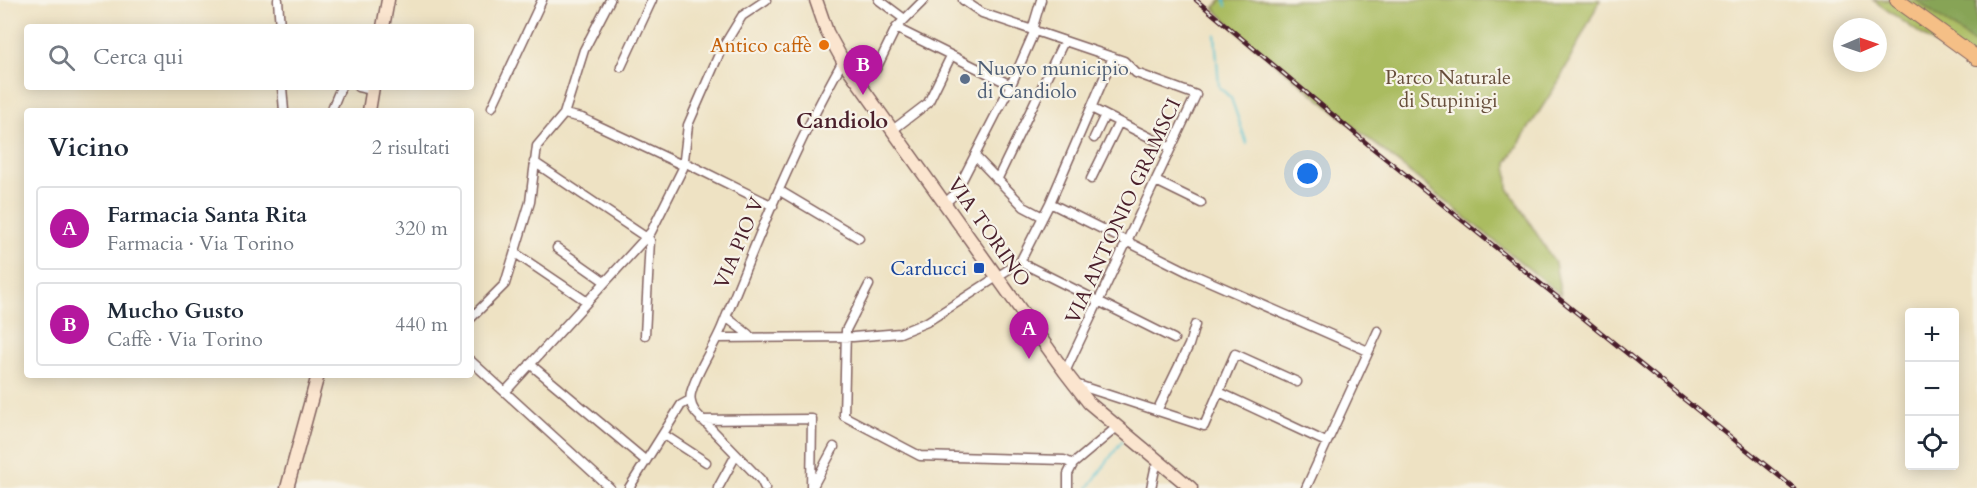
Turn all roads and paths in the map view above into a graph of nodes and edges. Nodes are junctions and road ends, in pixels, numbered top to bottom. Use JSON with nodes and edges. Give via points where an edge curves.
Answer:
{"nodes":[{"id":1,"x":278,"y":0,"type":"edge"},
{"id":2,"x":388,"y":0,"type":"edge"},
{"id":3,"x":542,"y":0,"type":"edge"},
{"id":4,"x":610,"y":0,"type":"edge"},
{"id":5,"x":652,"y":0,"type":"edge"},
{"id":6,"x":766,"y":0,"type":"edge"},
{"id":7,"x":816,"y":0,"type":"edge"},
{"id":8,"x":879,"y":0,"type":"edge"},
{"id":9,"x":924,"y":0,"type":"edge"},
{"id":10,"x":963,"y":0,"type":"edge"},
{"id":11,"x":1041,"y":0,"type":"edge"},
{"id":12,"x":1897,"y":0,"type":"edge"},
{"id":13,"x":903,"y":18,"type":"junction"},
{"id":14,"x":280,"y":24,"type":"edge"},
{"id":15,"x":384,"y":24,"type":"edge"},
{"id":16,"x":896,"y":28,"type":"junction"},
{"id":17,"x":1034,"y":30,"type":"junction"},
{"id":18,"x":1064,"y":40,"type":"junction"},
{"id":19,"x":1113,"y":57,"type":"junction"},
{"id":20,"x":1977,"y":58,"type":"edge"},
{"id":21,"x":950,"y":60,"type":"junction"},
{"id":22,"x":843,"y":61,"type":"junction"},
{"id":23,"x":621,"y":67,"type":"dead end"},
{"id":24,"x":858,"y":81,"type":"junction"},
{"id":25,"x":1011,"y":85,"type":"junction"},
{"id":26,"x":282,"y":90,"type":"edge"},
{"id":27,"x":339,"y":90,"type":"edge"},
{"id":28,"x":373,"y":90,"type":"edge"},
{"id":29,"x":492,"y":107,"type":"dead end"},
{"id":30,"x":284,"y":108,"type":"edge"},
{"id":31,"x":332,"y":108,"type":"edge"},
{"id":32,"x":370,"y":108,"type":"edge"},
{"id":33,"x":1091,"y":108,"type":"junction"},
{"id":34,"x":564,"y":114,"type":"junction"},
{"id":35,"x":1105,"y":115,"type":"junction"},
{"id":36,"x":1119,"y":122,"type":"junction"},
{"id":37,"x":894,"y":129,"type":"junction"},
{"id":38,"x":1094,"y":138,"type":"dead end"},
{"id":39,"x":1171,"y":148,"type":"junction"},
{"id":40,"x":975,"y":156,"type":"junction"},
{"id":41,"x":534,"y":162,"type":"junction"},
{"id":42,"x":684,"y":163,"type":"junction"},
{"id":43,"x":1091,"y":179,"type":"dead end"},
{"id":44,"x":997,"y":180,"type":"junction"},
{"id":45,"x":1155,"y":181,"type":"junction"},
{"id":46,"x":780,"y":191,"type":"junction"},
{"id":47,"x":945,"y":203,"type":"junction"},
{"id":48,"x":1050,"y":203,"type":"junction"},
{"id":49,"x":1201,"y":203,"type":"dead end"},
{"id":50,"x":773,"y":206,"type":"junction"},
{"id":51,"x":1043,"y":217,"type":"junction"},
{"id":52,"x":647,"y":238,"type":"junction"},
{"id":53,"x":859,"y":238,"type":"dead end"},
{"id":54,"x":1127,"y":242,"type":"junction"},
{"id":55,"x":557,"y":248,"type":"dead end"},
{"id":56,"x":515,"y":254,"type":"junction"},
{"id":57,"x":1020,"y":262,"type":"junction"},
{"id":58,"x":996,"y":276,"type":"junction"},
{"id":59,"x":604,"y":281,"type":"junction"},
{"id":60,"x":869,"y":285,"type":"dead end"},
{"id":61,"x":586,"y":302,"type":"junction"},
{"id":62,"x":1099,"y":302,"type":"junction"},
{"id":63,"x":474,"y":315,"type":"edge"},
{"id":64,"x":726,"y":317,"type":"junction"},
{"id":65,"x":1195,"y":324,"type":"dead end"},
{"id":66,"x":1378,"y":331,"type":"dead end"},
{"id":67,"x":645,"y":334,"type":"dead end"},
{"id":68,"x":752,"y":336,"type":"junction"},
{"id":69,"x":845,"y":337,"type":"junction"},
{"id":70,"x":718,"y":338,"type":"junction"},
{"id":71,"x":1174,"y":339,"type":"dead end"},
{"id":72,"x":1368,"y":351,"type":"junction"},
{"id":73,"x":474,"y":364,"type":"edge"},
{"id":74,"x":530,"y":364,"type":"junction"},
{"id":75,"x":1065,"y":372,"type":"junction"},
{"id":76,"x":317,"y":378,"type":"edge"},
{"id":77,"x":1297,"y":382,"type":"dead end"},
{"id":78,"x":1074,"y":384,"type":"junction"},
{"id":79,"x":505,"y":392,"type":"junction"},
{"id":80,"x":1219,"y":392,"type":"junction"},
{"id":81,"x":690,"y":400,"type":"junction"},
{"id":82,"x":1157,"y":411,"type":"junction"},
{"id":83,"x":702,"y":420,"type":"junction"},
{"id":84,"x":1117,"y":427,"type":"junction"},
{"id":85,"x":663,"y":434,"type":"junction"},
{"id":86,"x":1326,"y":442,"type":"junction"},
{"id":87,"x":834,"y":447,"type":"dead end"},
{"id":88,"x":736,"y":455,"type":"junction"},
{"id":89,"x":646,"y":460,"type":"junction"},
{"id":90,"x":706,"y":462,"type":"dead end"},
{"id":91,"x":1161,"y":463,"type":"junction"},
{"id":92,"x":1073,"y":464,"type":"junction"},
{"id":93,"x":287,"y":488,"type":"edge"},
{"id":94,"x":610,"y":488,"type":"edge"},
{"id":95,"x":629,"y":488,"type":"edge"},
{"id":96,"x":718,"y":488,"type":"edge"},
{"id":97,"x":765,"y":488,"type":"edge"},
{"id":98,"x":812,"y":488,"type":"edge"},
{"id":99,"x":1068,"y":488,"type":"edge"},
{"id":100,"x":1150,"y":488,"type":"edge"},
{"id":101,"x":1191,"y":488,"type":"edge"},
{"id":102,"x":1306,"y":488,"type":"edge"}],
"edges":[{"from":1,"to":14,"type":"street"},
{"from":2,"to":15,"type":"main road"},
{"from":3,"to":29,"type":"street"},
{"from":4,"to":34,"type":"street","via":[[584,50]]},
{"from":5,"to":23,"type":"street"},
{"from":6,"to":42,"type":"street","via":[[742,16],[720,52],[688,125]]},
{"from":7,"to":22,"type":"main road","name":"VIA TORINO"},
{"from":8,"to":13,"type":"street"},
{"from":9,"to":13,"type":"street"},
{"from":10,"to":17,"type":"street","via":[[982,13]]},
{"from":11,"to":17,"type":"street"},
{"from":12,"to":20,"type":"main road"},
{"from":13,"to":16,"type":"street"},
{"from":16,"to":21,"type":"street"},
{"from":16,"to":24,"type":"street","via":[[876,69]]},
{"from":17,"to":18,"type":"street"},
{"from":17,"to":25,"type":"street"},
{"from":18,"to":19,"type":"street"},
{"from":18,"to":44,"type":"street"},
{"from":19,"to":33,"type":"street"},
{"from":19,"to":39,"type":"street","name":"VIA ANTONIO GRAMSCI","via":[[1136,73],[1196,95]]},
{"from":21,"to":25,"type":"street"},
{"from":21,"to":37,"type":"street","via":[[928,103]]},
{"from":22,"to":24,"type":"main road","name":"VIA TORINO"},
{"from":22,"to":46,"type":"street","name":"VIA PIO V"},
{"from":24,"to":37,"type":"main road","name":"VIA TORINO"},
{"from":25,"to":40,"type":"street"},
{"from":26,"to":30,"type":"street"},
{"from":27,"to":31,"type":"street"},
{"from":28,"to":32,"type":"main road"},
{"from":33,"to":35,"type":"street"},
{"from":33,"to":48,"type":"street"},
{"from":34,"to":41,"type":"street","via":[[542,137]]},
{"from":34,"to":42,"type":"street","via":[[582,118]]},
{"from":35,"to":36,"type":"street"},
{"from":35,"to":38,"type":"street"},
{"from":36,"to":39,"type":"street"},
{"from":36,"to":43,"type":"street"},
{"from":37,"to":47,"type":"main road","name":"VIA TORINO"},
{"from":39,"to":45,"type":"street","name":"VIA ANTONIO GRAMSCI"},
{"from":40,"to":44,"type":"street"},
{"from":40,"to":47,"type":"street","via":[[955,194]]},
{"from":41,"to":52,"type":"street"},
{"from":41,"to":56,"type":"street","via":[[530,202]]},
{"from":42,"to":50,"type":"street"},
{"from":42,"to":52,"type":"street","via":[[674,191]]},
{"from":44,"to":51,"type":"street","via":[[1024,207]]},
{"from":45,"to":49,"type":"street"},
{"from":45,"to":54,"type":"street","name":"VIA ANTONIO GRAMSCI"},
{"from":46,"to":50,"type":"street","name":"VIA PIO V"},
{"from":46,"to":53,"type":"street"},
{"from":47,"to":58,"type":"main road","name":"VIA TORINO"},
{"from":48,"to":51,"type":"street"},
{"from":48,"to":54,"type":"street"},
{"from":50,"to":64,"type":"street","name":"VIA PIO V"},
{"from":51,"to":57,"type":"street"},
{"from":52,"to":59,"type":"street"},
{"from":52,"to":67,"type":"street","via":[[650,240]]},
{"from":54,"to":62,"type":"street","name":"VIA ANTONIO GRAMSCI"},
{"from":54,"to":72,"type":"street"},
{"from":55,"to":59,"type":"street"},
{"from":56,"to":61,"type":"street"},
{"from":56,"to":63,"type":"street","via":[[505,284]]},
{"from":57,"to":58,"type":"street"},
{"from":57,"to":62,"type":"street"},
{"from":58,"to":69,"type":"street","via":[[908,331]]},
{"from":58,"to":75,"type":"main road","name":"VIA TORINO"},
{"from":59,"to":61,"type":"street"},
{"from":60,"to":69,"type":"street"},
{"from":61,"to":74,"type":"street"},
{"from":62,"to":71,"type":"street"},
{"from":62,"to":75,"type":"street","name":"VIA ANTONIO GRAMSCI"},
{"from":64,"to":68,"type":"street"},
{"from":64,"to":70,"type":"street","name":"VIA PIO V"},
{"from":65,"to":82,"type":"street"},
{"from":66,"to":72,"type":"street"},
{"from":68,"to":69,"type":"street"},
{"from":68,"to":70,"type":"street"},
{"from":69,"to":92,"type":"street","via":[[844,416],[920,456],[1064,460]]},
{"from":70,"to":81,"type":"street","name":"VIA PIO V"},
{"from":72,"to":86,"type":"street"},
{"from":73,"to":79,"type":"street"},
{"from":74,"to":79,"type":"street"},
{"from":74,"to":89,"type":"street"},
{"from":75,"to":78,"type":"main road","name":"VIA TORINO"},
{"from":76,"to":93,"type":"main road"},
{"from":77,"to":80,"type":"street","via":[[1235,354]]},
{"from":78,"to":82,"type":"street"},
{"from":78,"to":84,"type":"main road","name":"VIA TORINO"},
{"from":79,"to":94,"type":"street"},
{"from":80,"to":82,"type":"street","via":[[1204,426]]},
{"from":80,"to":86,"type":"street"},
{"from":81,"to":83,"type":"street"},
{"from":81,"to":85,"type":"street","name":"VIA PIO V","via":[[681,405]]},
{"from":83,"to":88,"type":"street"},
{"from":83,"to":98,"type":"street","via":[[812,419]]},
{"from":84,"to":91,"type":"main road","name":"VIA TORINO"},
{"from":84,"to":92,"type":"street"},
{"from":85,"to":89,"type":"street","name":"VIA PIO V"},
{"from":85,"to":90,"type":"street"},
{"from":86,"to":102,"type":"street"},
{"from":87,"to":98,"type":"street"},
{"from":88,"to":96,"type":"street"},
{"from":88,"to":97,"type":"street"},
{"from":89,"to":95,"type":"street","name":"VIA PIO V"},
{"from":91,"to":100,"type":"street","via":[[1155,469]]},
{"from":91,"to":101,"type":"main road","name":"VIA TORINO"},
{"from":92,"to":99,"type":"street"}]}
